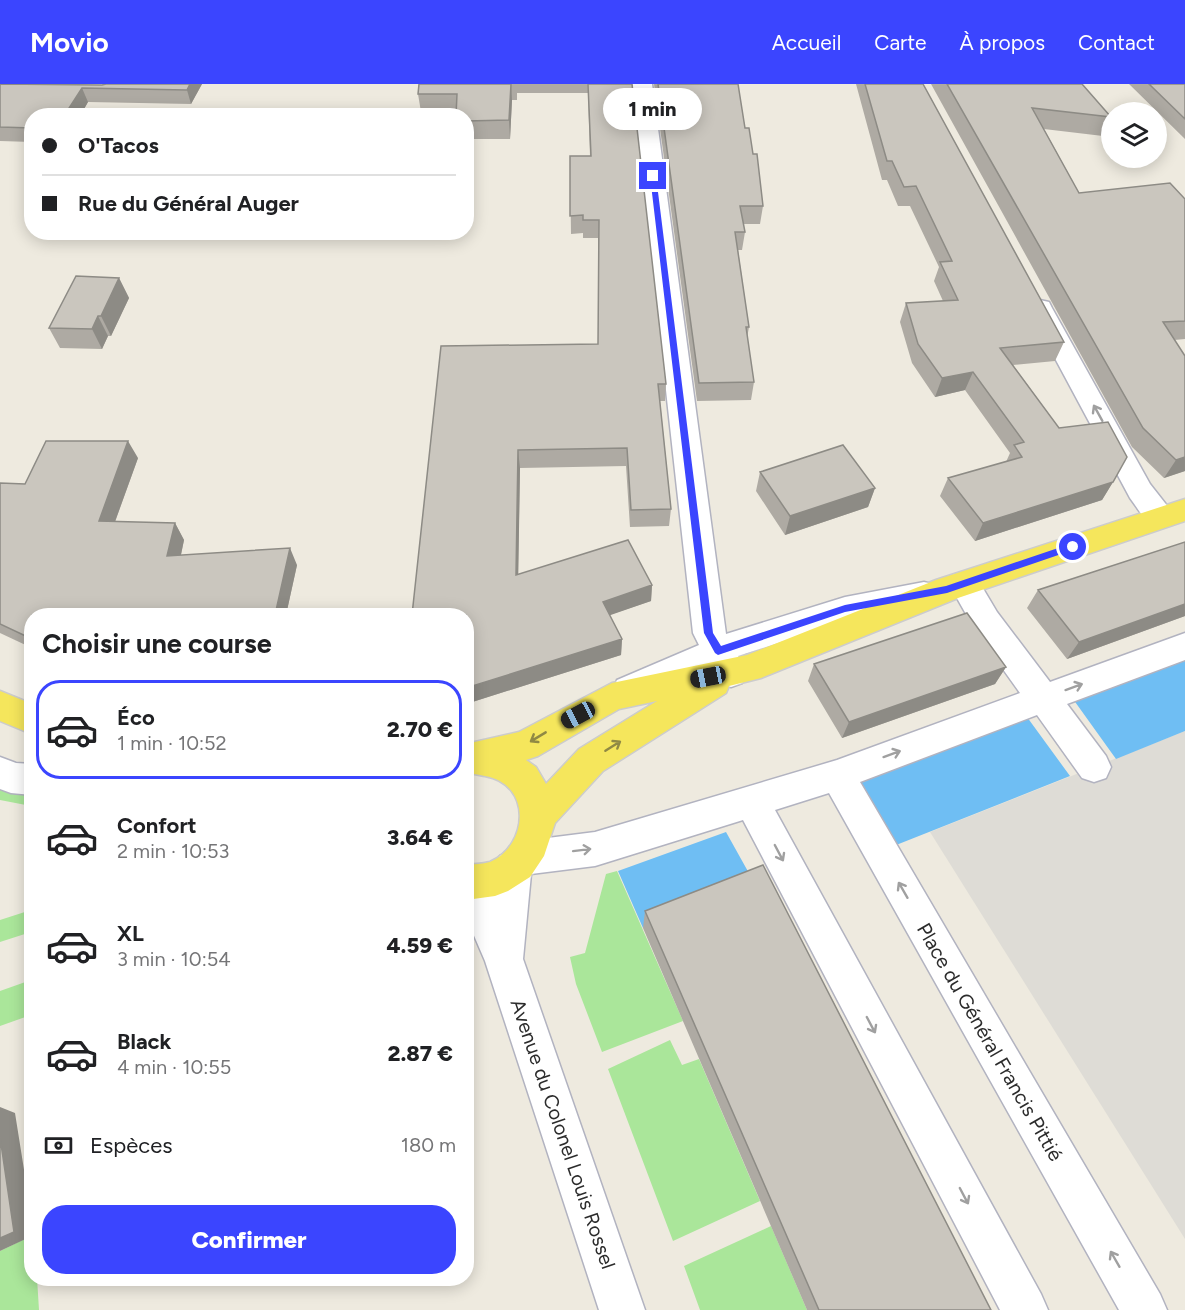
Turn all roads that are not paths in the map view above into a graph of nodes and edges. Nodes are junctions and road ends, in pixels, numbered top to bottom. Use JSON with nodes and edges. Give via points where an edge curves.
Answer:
{"nodes":[{"id":1,"x":642,"y":84,"type":"edge"},
{"id":2,"x":1031,"y":292,"type":"edge"},
{"id":3,"x":1173,"y":513,"type":"edge"},
{"id":4,"x":955,"y":587,"type":"junction"},
{"id":5,"x":1185,"y":646,"type":"edge"},
{"id":6,"x":733,"y":664,"type":"junction"},
{"id":7,"x":1043,"y":698,"type":"junction"},
{"id":8,"x":474,"y":757,"type":"edge"},
{"id":9,"x":474,"y":760,"type":"edge"},
{"id":10,"x":1094,"y":767,"type":"dead end"},
{"id":11,"x":0,"y":772,"type":"edge"},
{"id":12,"x":837,"y":775,"type":"junction"},
{"id":13,"x":24,"y":779,"type":"edge"},
{"id":14,"x":752,"y":801,"type":"junction"},
{"id":15,"x":540,"y":814,"type":"junction"},
{"id":16,"x":518,"y":863,"type":"junction"},
{"id":17,"x":474,"y":882,"type":"edge"},
{"id":18,"x":474,"y":896,"type":"edge"},
{"id":19,"x":504,"y":959,"type":"junction"},
{"id":20,"x":622,"y":1310,"type":"edge"},
{"id":21,"x":1025,"y":1310,"type":"edge"},
{"id":22,"x":1144,"y":1310,"type":"edge"}],
"edges":[{"from":1,"to":6,"type":"street","via":[[708,633]]},
{"from":3,"to":2,"type":"street","one_way":true,"via":[[1140,491]]},
{"from":3,"to":4,"type":"main road"},
{"from":4,"to":6,"type":"main road"},
{"from":4,"to":7,"type":"street","via":[[986,621]]},
{"from":7,"to":5,"type":"street","one_way":true},
{"from":6,"to":8,"type":"main road","one_way":true,"via":[[614,697],[526,745]]},
{"from":15,"to":6,"type":"main road","one_way":true,"via":[[591,760]]},
{"from":7,"to":10,"type":"street"},
{"from":12,"to":7,"type":"street","one_way":true},
{"from":9,"to":15,"type":"main road","via":[[496,761],[519,774],[536,797]]},
{"from":11,"to":13,"type":"street"},
{"from":12,"to":14,"type":"street"},
{"from":22,"to":12,"type":"street","name":"Place du Général Francis Pittié","one_way":true},
{"from":16,"to":14,"type":"street","one_way":true,"via":[[595,849]]},
{"from":14,"to":21,"type":"street","one_way":true},
{"from":15,"to":16,"type":"main road","via":[[535,838]]},
{"from":16,"to":17,"type":"main road","via":[[494,878]]},
{"from":16,"to":19,"type":"street","name":"Avenue du Colonel Louis Rossel"},
{"from":18,"to":19,"type":"street","name":"Avenue du Colonel Louis Rossel"},
{"from":19,"to":20,"type":"street","name":"Avenue du Colonel Louis Rossel"}]}
